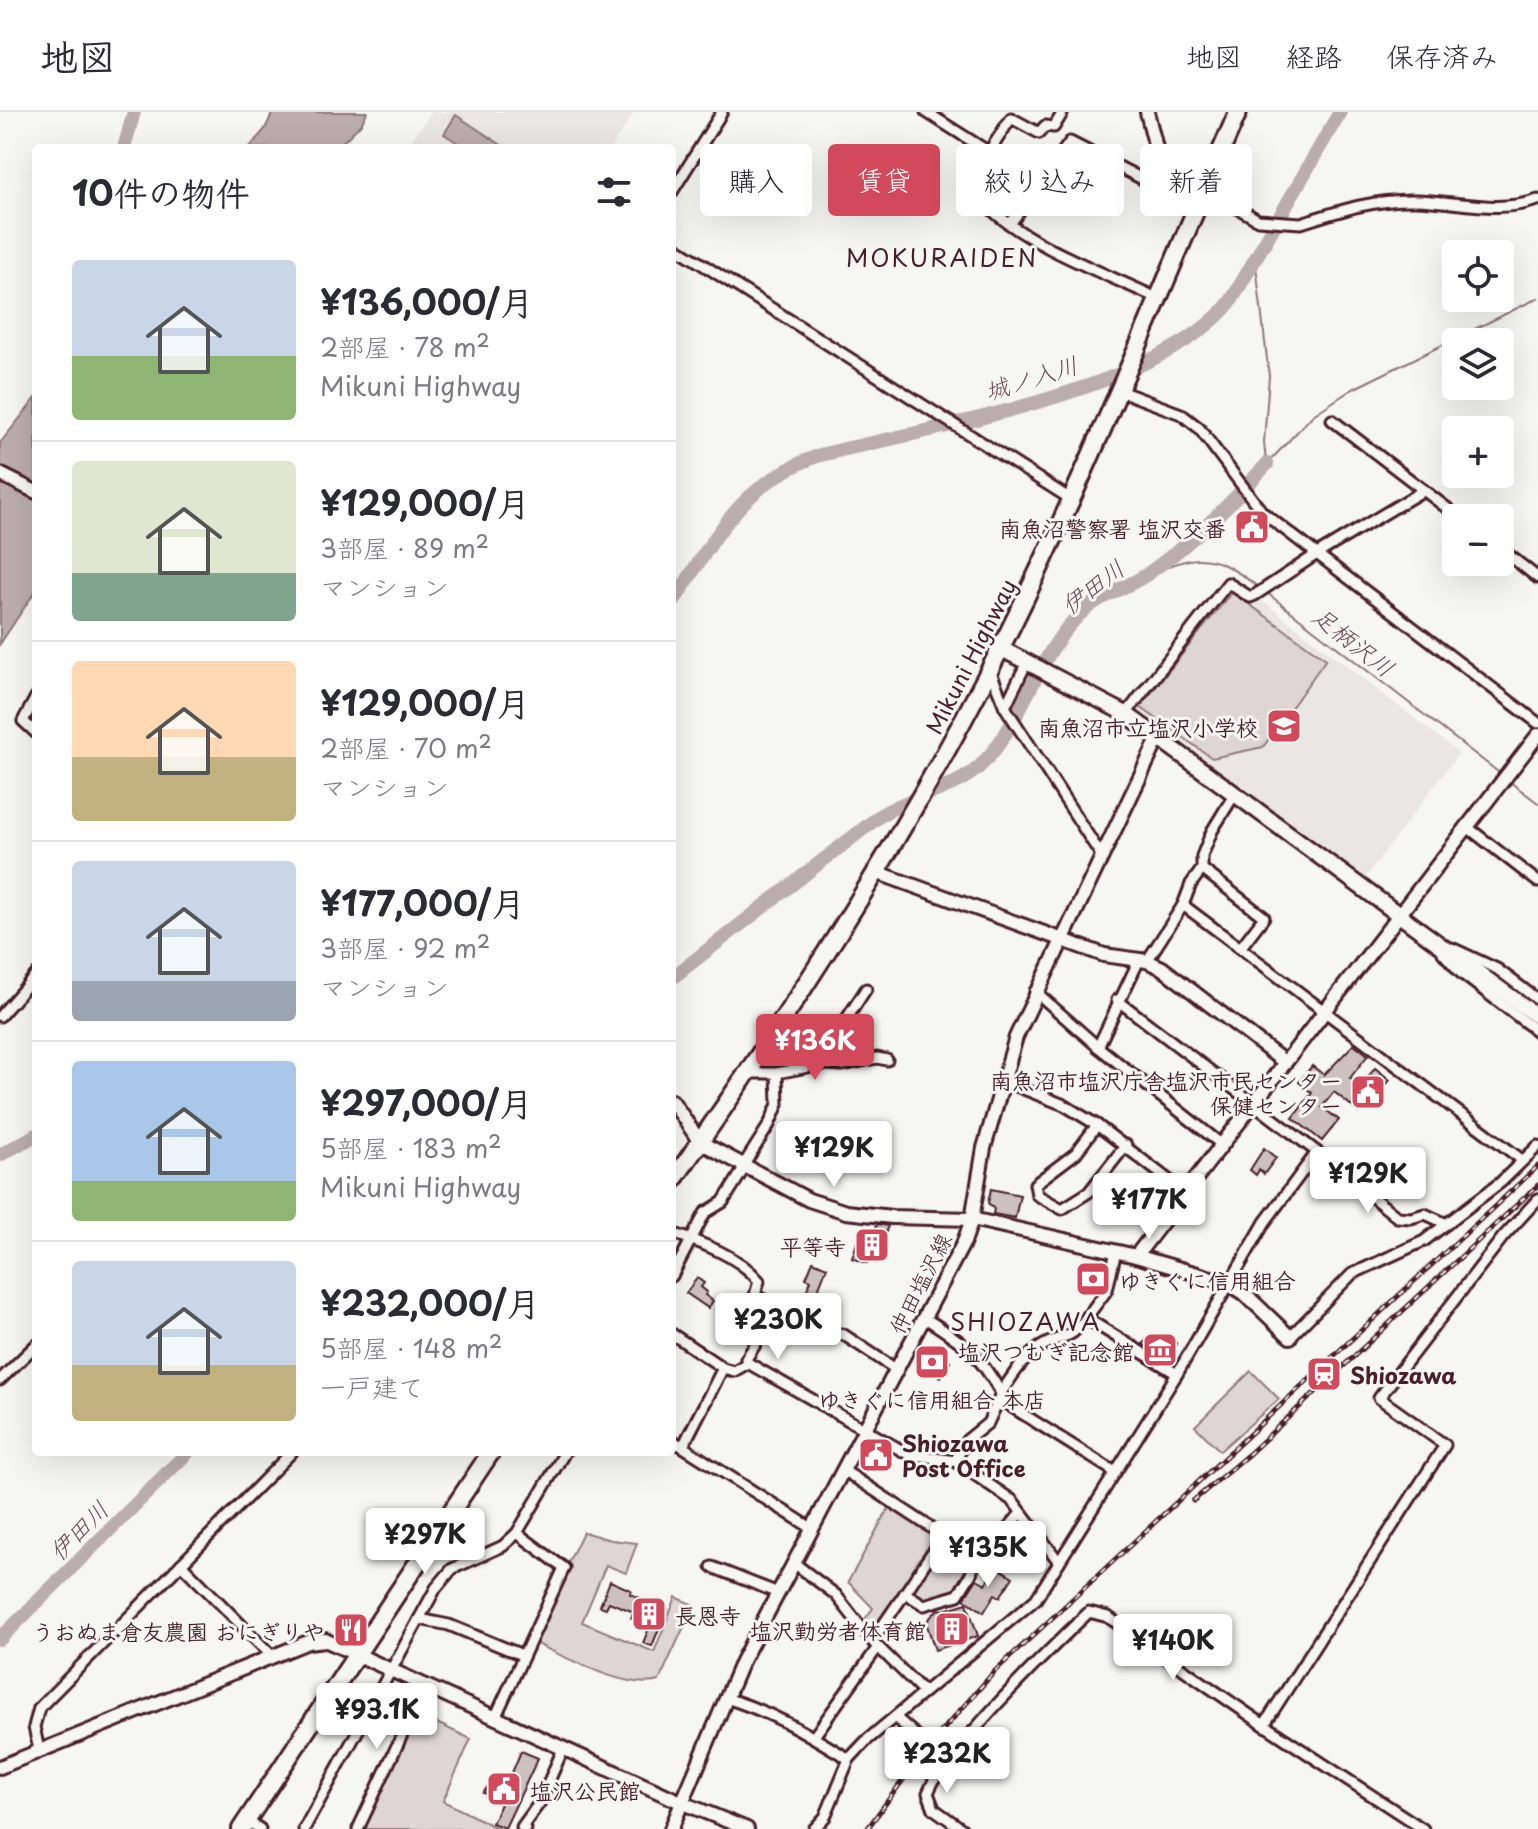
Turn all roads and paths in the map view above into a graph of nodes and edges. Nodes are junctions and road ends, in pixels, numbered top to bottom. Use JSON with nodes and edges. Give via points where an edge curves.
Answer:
{"nodes":[{"id":1,"x":722,"y":112,"type":"edge"},
{"id":2,"x":926,"y":112,"type":"edge"},
{"id":3,"x":1063,"y":112,"type":"edge"},
{"id":4,"x":1147,"y":112,"type":"edge"},
{"id":5,"x":1238,"y":112,"type":"edge"},
{"id":6,"x":976,"y":144,"type":"edge"},
{"id":7,"x":994,"y":144,"type":"edge"},
{"id":8,"x":1155,"y":144,"type":"edge"},
{"id":9,"x":1224,"y":144,"type":"edge"},
{"id":10,"x":1140,"y":178,"type":"edge"},
{"id":11,"x":676,"y":186,"type":"edge"},
{"id":12,"x":1538,"y":200,"type":"edge"},
{"id":13,"x":1000,"y":216,"type":"edge"},
{"id":14,"x":1193,"y":216,"type":"edge"},
{"id":15,"x":1251,"y":216,"type":"edge"},
{"id":16,"x":1010,"y":224,"type":"junction"},
{"id":17,"x":676,"y":248,"type":"edge"},
{"id":18,"x":1157,"y":298,"type":"junction"},
{"id":19,"x":1120,"y":391,"type":"junction"},
{"id":20,"x":1332,"y":420,"type":"dead end"},
{"id":21,"x":0,"y":474,"type":"edge"},
{"id":22,"x":32,"y":490,"type":"edge"},
{"id":23,"x":1424,"y":490,"type":"junction"},
{"id":24,"x":1072,"y":500,"type":"junction"},
{"id":25,"x":1442,"y":504,"type":"edge"},
{"id":26,"x":1317,"y":554,"type":"junction"},
{"id":27,"x":1514,"y":559,"type":"edge"},
{"id":28,"x":1538,"y":578,"type":"edge"},
{"id":29,"x":1000,"y":648,"type":"junction"},
{"id":30,"x":1027,"y":662,"type":"junction"},
{"id":31,"x":990,"y":669,"type":"junction"},
{"id":32,"x":32,"y":704,"type":"edge"},
{"id":33,"x":1005,"y":707,"type":"junction"},
{"id":34,"x":1126,"y":714,"type":"junction"},
{"id":35,"x":1538,"y":723,"type":"edge"},
{"id":36,"x":32,"y":729,"type":"edge"},
{"id":37,"x":1538,"y":735,"type":"edge"},
{"id":38,"x":1158,"y":739,"type":"junction"},
{"id":39,"x":1234,"y":795,"type":"junction"},
{"id":40,"x":1466,"y":826,"type":"junction"},
{"id":41,"x":1101,"y":855,"type":"junction"},
{"id":42,"x":1202,"y":869,"type":"junction"},
{"id":43,"x":876,"y":872,"type":"junction"},
{"id":44,"x":1538,"y":882,"type":"edge"},
{"id":45,"x":1183,"y":905,"type":"junction"},
{"id":46,"x":1398,"y":915,"type":"junction"},
{"id":47,"x":1062,"y":940,"type":"junction"},
{"id":48,"x":1433,"y":941,"type":"junction"},
{"id":49,"x":1241,"y":947,"type":"junction"},
{"id":50,"x":1143,"y":960,"type":"junction"},
{"id":51,"x":32,"y":980,"type":"edge"},
{"id":52,"x":866,"y":989,"type":"dead end"},
{"id":53,"x":1035,"y":991,"type":"junction"},
{"id":54,"x":1117,"y":1000,"type":"junction"},
{"id":55,"x":1538,"y":1000,"type":"edge"},
{"id":56,"x":1325,"y":1009,"type":"junction"},
{"id":57,"x":0,"y":1016,"type":"edge"},
{"id":58,"x":1538,"y":1017,"type":"edge"},
{"id":59,"x":1538,"y":1032,"type":"edge"},
{"id":60,"x":1098,"y":1047,"type":"junction"},
{"id":61,"x":887,"y":1060,"type":"dead end"},
{"id":62,"x":1283,"y":1061,"type":"junction"},
{"id":63,"x":816,"y":1066,"type":"junction"},
{"id":64,"x":745,"y":1073,"type":"junction"},
{"id":65,"x":777,"y":1073,"type":"junction"},
{"id":66,"x":1001,"y":1080,"type":"junction"},
{"id":67,"x":1252,"y":1103,"type":"junction"},
{"id":68,"x":676,"y":1107,"type":"edge"},
{"id":69,"x":1097,"y":1125,"type":"junction"},
{"id":70,"x":700,"y":1142,"type":"junction"},
{"id":71,"x":1221,"y":1144,"type":"junction"},
{"id":72,"x":1126,"y":1145,"type":"junction"},
{"id":73,"x":1538,"y":1146,"type":"edge"},
{"id":74,"x":1317,"y":1152,"type":"junction"},
{"id":75,"x":1522,"y":1160,"type":"junction"},
{"id":76,"x":744,"y":1166,"type":"junction"},
{"id":77,"x":676,"y":1176,"type":"edge"},
{"id":78,"x":1183,"y":1191,"type":"junction"},
{"id":79,"x":1538,"y":1199,"type":"edge"},
{"id":80,"x":972,"y":1219,"type":"junction"},
{"id":81,"x":1447,"y":1224,"type":"junction"},
{"id":82,"x":676,"y":1234,"type":"edge"},
{"id":83,"x":692,"y":1240,"type":"junction"},
{"id":84,"x":1116,"y":1251,"type":"junction"},
{"id":85,"x":1136,"y":1256,"type":"junction"},
{"id":86,"x":676,"y":1269,"type":"edge"},
{"id":87,"x":1228,"y":1283,"type":"junction"},
{"id":88,"x":778,"y":1309,"type":"junction"},
{"id":89,"x":925,"y":1318,"type":"junction"},
{"id":90,"x":1086,"y":1318,"type":"junction"},
{"id":91,"x":676,"y":1337,"type":"edge"},
{"id":92,"x":1290,"y":1337,"type":"joint"},
{"id":93,"x":32,"y":1349,"type":"edge"},
{"id":94,"x":748,"y":1363,"type":"junction"},
{"id":95,"x":723,"y":1368,"type":"junction"},
{"id":96,"x":897,"y":1370,"type":"junction"},
{"id":97,"x":1177,"y":1374,"type":"junction"},
{"id":98,"x":0,"y":1380,"type":"edge"},
{"id":99,"x":1000,"y":1396,"type":"junction"},
{"id":100,"x":867,"y":1430,"type":"junction"},
{"id":101,"x":676,"y":1442,"type":"edge"},
{"id":102,"x":683,"y":1446,"type":"junction"},
{"id":103,"x":288,"y":1456,"type":"edge"},
{"id":104,"x":488,"y":1456,"type":"edge"},
{"id":105,"x":563,"y":1456,"type":"edge"},
{"id":106,"x":955,"y":1461,"type":"junction"},
{"id":107,"x":843,"y":1470,"type":"junction"},
{"id":108,"x":1115,"y":1472,"type":"junction"},
{"id":109,"x":1021,"y":1513,"type":"junction"},
{"id":110,"x":813,"y":1529,"type":"junction"},
{"id":111,"x":517,"y":1533,"type":"junction"},
{"id":112,"x":943,"y":1536,"type":"junction"},
{"id":113,"x":976,"y":1557,"type":"junction"},
{"id":114,"x":1059,"y":1562,"type":"junction"},
{"id":115,"x":794,"y":1563,"type":"junction"},
{"id":116,"x":181,"y":1564,"type":"junction"},
{"id":117,"x":712,"y":1567,"type":"dead end"},
{"id":118,"x":778,"y":1593,"type":"junction"},
{"id":119,"x":905,"y":1593,"type":"junction"},
{"id":120,"x":419,"y":1619,"type":"junction"},
{"id":121,"x":875,"y":1644,"type":"junction"},
{"id":122,"x":357,"y":1654,"type":"junction"},
{"id":123,"x":522,"y":1655,"type":"junction"},
{"id":124,"x":272,"y":1656,"type":"junction"},
{"id":125,"x":392,"y":1672,"type":"junction"},
{"id":126,"x":425,"y":1686,"type":"junction"},
{"id":127,"x":924,"y":1692,"type":"junction"},
{"id":128,"x":726,"y":1698,"type":"junction"},
{"id":129,"x":895,"y":1717,"type":"junction"},
{"id":130,"x":495,"y":1718,"type":"junction"},
{"id":131,"x":1264,"y":1725,"type":"junction"},
{"id":132,"x":815,"y":1735,"type":"junction"},
{"id":133,"x":920,"y":1739,"type":"tunnel mouth"},
{"id":134,"x":563,"y":1749,"type":"junction"},
{"id":135,"x":39,"y":1750,"type":"junction"},
{"id":136,"x":937,"y":1752,"type":"tunnel mouth"},
{"id":137,"x":948,"y":1757,"type":"junction"},
{"id":138,"x":849,"y":1759,"type":"junction"},
{"id":139,"x":0,"y":1767,"type":"edge"},
{"id":140,"x":683,"y":1803,"type":"junction"},
{"id":141,"x":725,"y":1825,"type":"edge"},
{"id":142,"x":250,"y":1826,"type":"edge"},
{"id":143,"x":522,"y":1828,"type":"edge"},
{"id":144,"x":304,"y":1829,"type":"edge"},
{"id":145,"x":358,"y":1829,"type":"edge"},
{"id":146,"x":671,"y":1829,"type":"edge"},
{"id":147,"x":747,"y":1829,"type":"edge"},
{"id":148,"x":814,"y":1829,"type":"edge"},
{"id":149,"x":962,"y":1829,"type":"edge"},
{"id":150,"x":1423,"y":1829,"type":"edge"}],
"edges":[{"from":1,"to":11,"type":"street"},
{"from":2,"to":6,"type":"street"},
{"from":3,"to":7,"type":"street","via":[[1054,127],[1045,126],[1039,133],[1011,118]]},
{"from":4,"to":8,"type":"main road"},
{"from":5,"to":9,"type":"highway","name":"Mikuni Highway"},
{"from":10,"to":16,"type":"street","via":[[1070,142]]},
{"from":12,"to":15,"type":"street","via":[[1495,209],[1386,201],[1301,223]]},
{"from":13,"to":16,"type":"street"},
{"from":14,"to":18,"type":"highway","name":"Mikuni Highway"},
{"from":16,"to":18,"type":"street"},
{"from":17,"to":24,"type":"street"},
{"from":18,"to":19,"type":"highway","name":"Mikuni Highway"},
{"from":19,"to":24,"type":"highway","name":"Mikuni Highway"},
{"from":19,"to":26,"type":"street","via":[[1181,414],[1199,428],[1262,512]]},
{"from":20,"to":23,"type":"street"},
{"from":21,"to":22,"type":"main road"},
{"from":23,"to":25,"type":"street"},
{"from":23,"to":26,"type":"street"},
{"from":24,"to":29,"type":"highway","name":"Mikuni Highway"},
{"from":26,"to":34,"type":"street","via":[[1250,597],[1228,583]]},
{"from":26,"to":35,"type":"street"},
{"from":27,"to":28,"type":"street"},
{"from":29,"to":30,"type":"main road"},
{"from":29,"to":31,"type":"highway","name":"Mikuni Highway"},
{"from":30,"to":33,"type":"street"},
{"from":30,"to":34,"type":"main road"},
{"from":31,"to":33,"type":"street"},
{"from":31,"to":43,"type":"highway","name":"Mikuni Highway"},
{"from":32,"to":36,"type":"street","via":[[23,721]]},
{"from":33,"to":41,"type":"street"},
{"from":34,"to":38,"type":"main road"},
{"from":37,"to":40,"type":"main road"},
{"from":38,"to":39,"type":"main road"},
{"from":38,"to":41,"type":"main road","name":"仲田塩沢線"},
{"from":39,"to":42,"type":"street","via":[[1212,831]]},
{"from":39,"to":46,"type":"main road"},
{"from":40,"to":44,"type":"street"},
{"from":40,"to":46,"type":"main road"},
{"from":41,"to":47,"type":"main road","name":"仲田塩沢線"},
{"from":42,"to":45,"type":"street"},
{"from":42,"to":49,"type":"street","via":[[1264,917]]},
{"from":43,"to":47,"type":"main road"},
{"from":43,"to":64,"type":"highway","name":"Mikuni Highway"},
{"from":45,"to":49,"type":"street"},
{"from":45,"to":50,"type":"street"},
{"from":46,"to":48,"type":"main road"},
{"from":46,"to":56,"type":"main road"},
{"from":47,"to":50,"type":"main road","via":[[1104,955]]},
{"from":47,"to":53,"type":"main road","name":"仲田塩沢線"},
{"from":48,"to":55,"type":"street","via":[[1497,969]]},
{"from":48,"to":58,"type":"main road"},
{"from":48,"to":59,"type":"street","via":[[1461,973]]},
{"from":49,"to":56,"type":"street"},
{"from":50,"to":54,"type":"street"},
{"from":50,"to":62,"type":"main road","via":[[1162,968]]},
{"from":51,"to":57,"type":"street"},
{"from":52,"to":63,"type":"street"},
{"from":53,"to":60,"type":"street"},
{"from":53,"to":66,"type":"main road","name":"仲田塩沢線"},
{"from":54,"to":60,"type":"street"},
{"from":54,"to":67,"type":"street"},
{"from":56,"to":62,"type":"main road"},
{"from":56,"to":75,"type":"street"},
{"from":60,"to":71,"type":"street"},
{"from":61,"to":63,"type":"street"},
{"from":62,"to":67,"type":"main road"},
{"from":63,"to":65,"type":"street"},
{"from":64,"to":65,"type":"street"},
{"from":64,"to":70,"type":"highway","name":"Mikuni Highway"},
{"from":65,"to":76,"type":"street","via":[[778,1104]]},
{"from":66,"to":69,"type":"street","via":[[1064,1105]]},
{"from":66,"to":80,"type":"main road","name":"仲田塩沢線"},
{"from":67,"to":71,"type":"main road"},
{"from":67,"to":74,"type":"street"},
{"from":68,"to":70,"type":"main road"},
{"from":69,"to":72,"type":"street"},
{"from":69,"to":72,"type":"street","via":[[1076,1153],[1035,1184],[1037,1195],[1062,1209],[1089,1192]]},
{"from":70,"to":76,"type":"main road"},
{"from":70,"to":77,"type":"highway","name":"Mikuni Highway"},
{"from":71,"to":78,"type":"main road"},
{"from":72,"to":78,"type":"street"},
{"from":73,"to":75,"type":"street"},
{"from":74,"to":81,"type":"street","via":[[1397,1217],[1425,1214]]},
{"from":74,"to":87,"type":"street"},
{"from":75,"to":81,"type":"street"},
{"from":76,"to":80,"type":"main road","via":[[809,1200],[846,1212]]},
{"from":76,"to":83,"type":"street","via":[[723,1202],[705,1213]]},
{"from":78,"to":85,"type":"main road"},
{"from":79,"to":131,"type":"street","via":[[1379,1398],[1445,1445]]},
{"from":80,"to":84,"type":"main road"},
{"from":80,"to":89,"type":"main road","name":"仲田塩沢線"},
{"from":81,"to":92,"type":"street","via":[[1417,1245],[1352,1274]]},
{"from":82,"to":83,"type":"street"},
{"from":83,"to":86,"type":"street"},
{"from":83,"to":88,"type":"street","via":[[752,1272],[759,1281],[755,1295]]},
{"from":84,"to":85,"type":"main road"},
{"from":84,"to":90,"type":"street","via":[[1107,1290]]},
{"from":85,"to":87,"type":"main road"},
{"from":87,"to":92,"type":"main road"},
{"from":87,"to":97,"type":"street"},
{"from":88,"to":94,"type":"street"},
{"from":88,"to":96,"type":"street","via":[[844,1335]]},
{"from":89,"to":96,"type":"main road","name":"仲田塩沢線"},
{"from":89,"to":99,"type":"street","via":[[969,1346]]},
{"from":90,"to":97,"type":"street"},
{"from":90,"to":99,"type":"street","via":[[1073,1336],[1035,1350]]},
{"from":91,"to":95,"type":"street"},
{"from":93,"to":98,"type":"street"},
{"from":94,"to":95,"type":"street","via":[[734,1371]]},
{"from":94,"to":100,"type":"street"},
{"from":95,"to":102,"type":"street"},
{"from":96,"to":100,"type":"main road","name":"仲田塩沢線"},
{"from":97,"to":108,"type":"street"},
{"from":99,"to":106,"type":"street","via":[[988,1423],[967,1440]]},
{"from":99,"to":108,"type":"street"},
{"from":100,"to":106,"type":"street","via":[[908,1454]]},
{"from":100,"to":107,"type":"main road","name":"仲田塩沢線"},
{"from":101,"to":102,"type":"street"},
{"from":102,"to":110,"type":"street"},
{"from":103,"to":116,"type":"street"},
{"from":104,"to":122,"type":"highway"},
{"from":105,"to":111,"type":"street"},
{"from":106,"to":109,"type":"street","via":[[1013,1501]]},
{"from":107,"to":110,"type":"main road","name":"仲田塩沢線"},
{"from":107,"to":112,"type":"street"},
{"from":108,"to":114,"type":"street"},
{"from":109,"to":113,"type":"street","via":[[985,1556]]},
{"from":109,"to":114,"type":"street"},
{"from":110,"to":115,"type":"main road","name":"仲田塩沢線"},
{"from":111,"to":120,"type":"street","via":[[503,1546],[452,1569]]},
{"from":111,"to":123,"type":"street","via":[[564,1568]]},
{"from":112,"to":113,"type":"street"},
{"from":112,"to":119,"type":"street"},
{"from":113,"to":119,"type":"street","via":[[958,1595],[924,1605]]},
{"from":114,"to":127,"type":"street","via":[[1036,1599]]},
{"from":115,"to":118,"type":"main road","name":"仲田塩沢線"},
{"from":115,"to":121,"type":"street","via":[[836,1595]]},
{"from":116,"to":124,"type":"street"},
{"from":116,"to":135,"type":"street","via":[[39,1708],[34,1727]]},
{"from":117,"to":118,"type":"street"},
{"from":118,"to":128,"type":"main road","name":"仲田塩沢線"},
{"from":119,"to":121,"type":"street"},
{"from":120,"to":123,"type":"street","via":[[449,1625]]},
{"from":120,"to":125,"type":"street"},
{"from":121,"to":127,"type":"street"},
{"from":121,"to":132,"type":"street"},
{"from":122,"to":124,"type":"main road","via":[[325,1640]]},
{"from":122,"to":125,"type":"main road"},
{"from":122,"to":142,"type":"highway"},
{"from":123,"to":130,"type":"street"},
{"from":124,"to":135,"type":"main road"},
{"from":125,"to":126,"type":"main road"},
{"from":125,"to":144,"type":"street"},
{"from":126,"to":130,"type":"main road"},
{"from":126,"to":145,"type":"street"},
{"from":127,"to":129,"type":"street"},
{"from":128,"to":132,"type":"street"},
{"from":128,"to":140,"type":"main road","name":"仲田塩沢線"},
{"from":129,"to":133,"type":"street"},
{"from":129,"to":138,"type":"street"},
{"from":130,"to":134,"type":"main road"},
{"from":131,"to":137,"type":"street","via":[[1108,1617],[1089,1612],[1022,1674]]},
{"from":131,"to":150,"type":"street"},
{"from":132,"to":138,"type":"street"},
{"from":134,"to":140,"type":"main road"},
{"from":134,"to":143,"type":"street"},
{"from":135,"to":139,"type":"main road"},
{"from":136,"to":137,"type":"street"},
{"from":137,"to":149,"type":"street","via":[[928,1793],[934,1809]]},
{"from":138,"to":148,"type":"street","via":[[825,1817]]},
{"from":140,"to":141,"type":"main road"},
{"from":140,"to":146,"type":"main road","name":"仲田塩沢線"},
{"from":141,"to":147,"type":"main road"}]}
